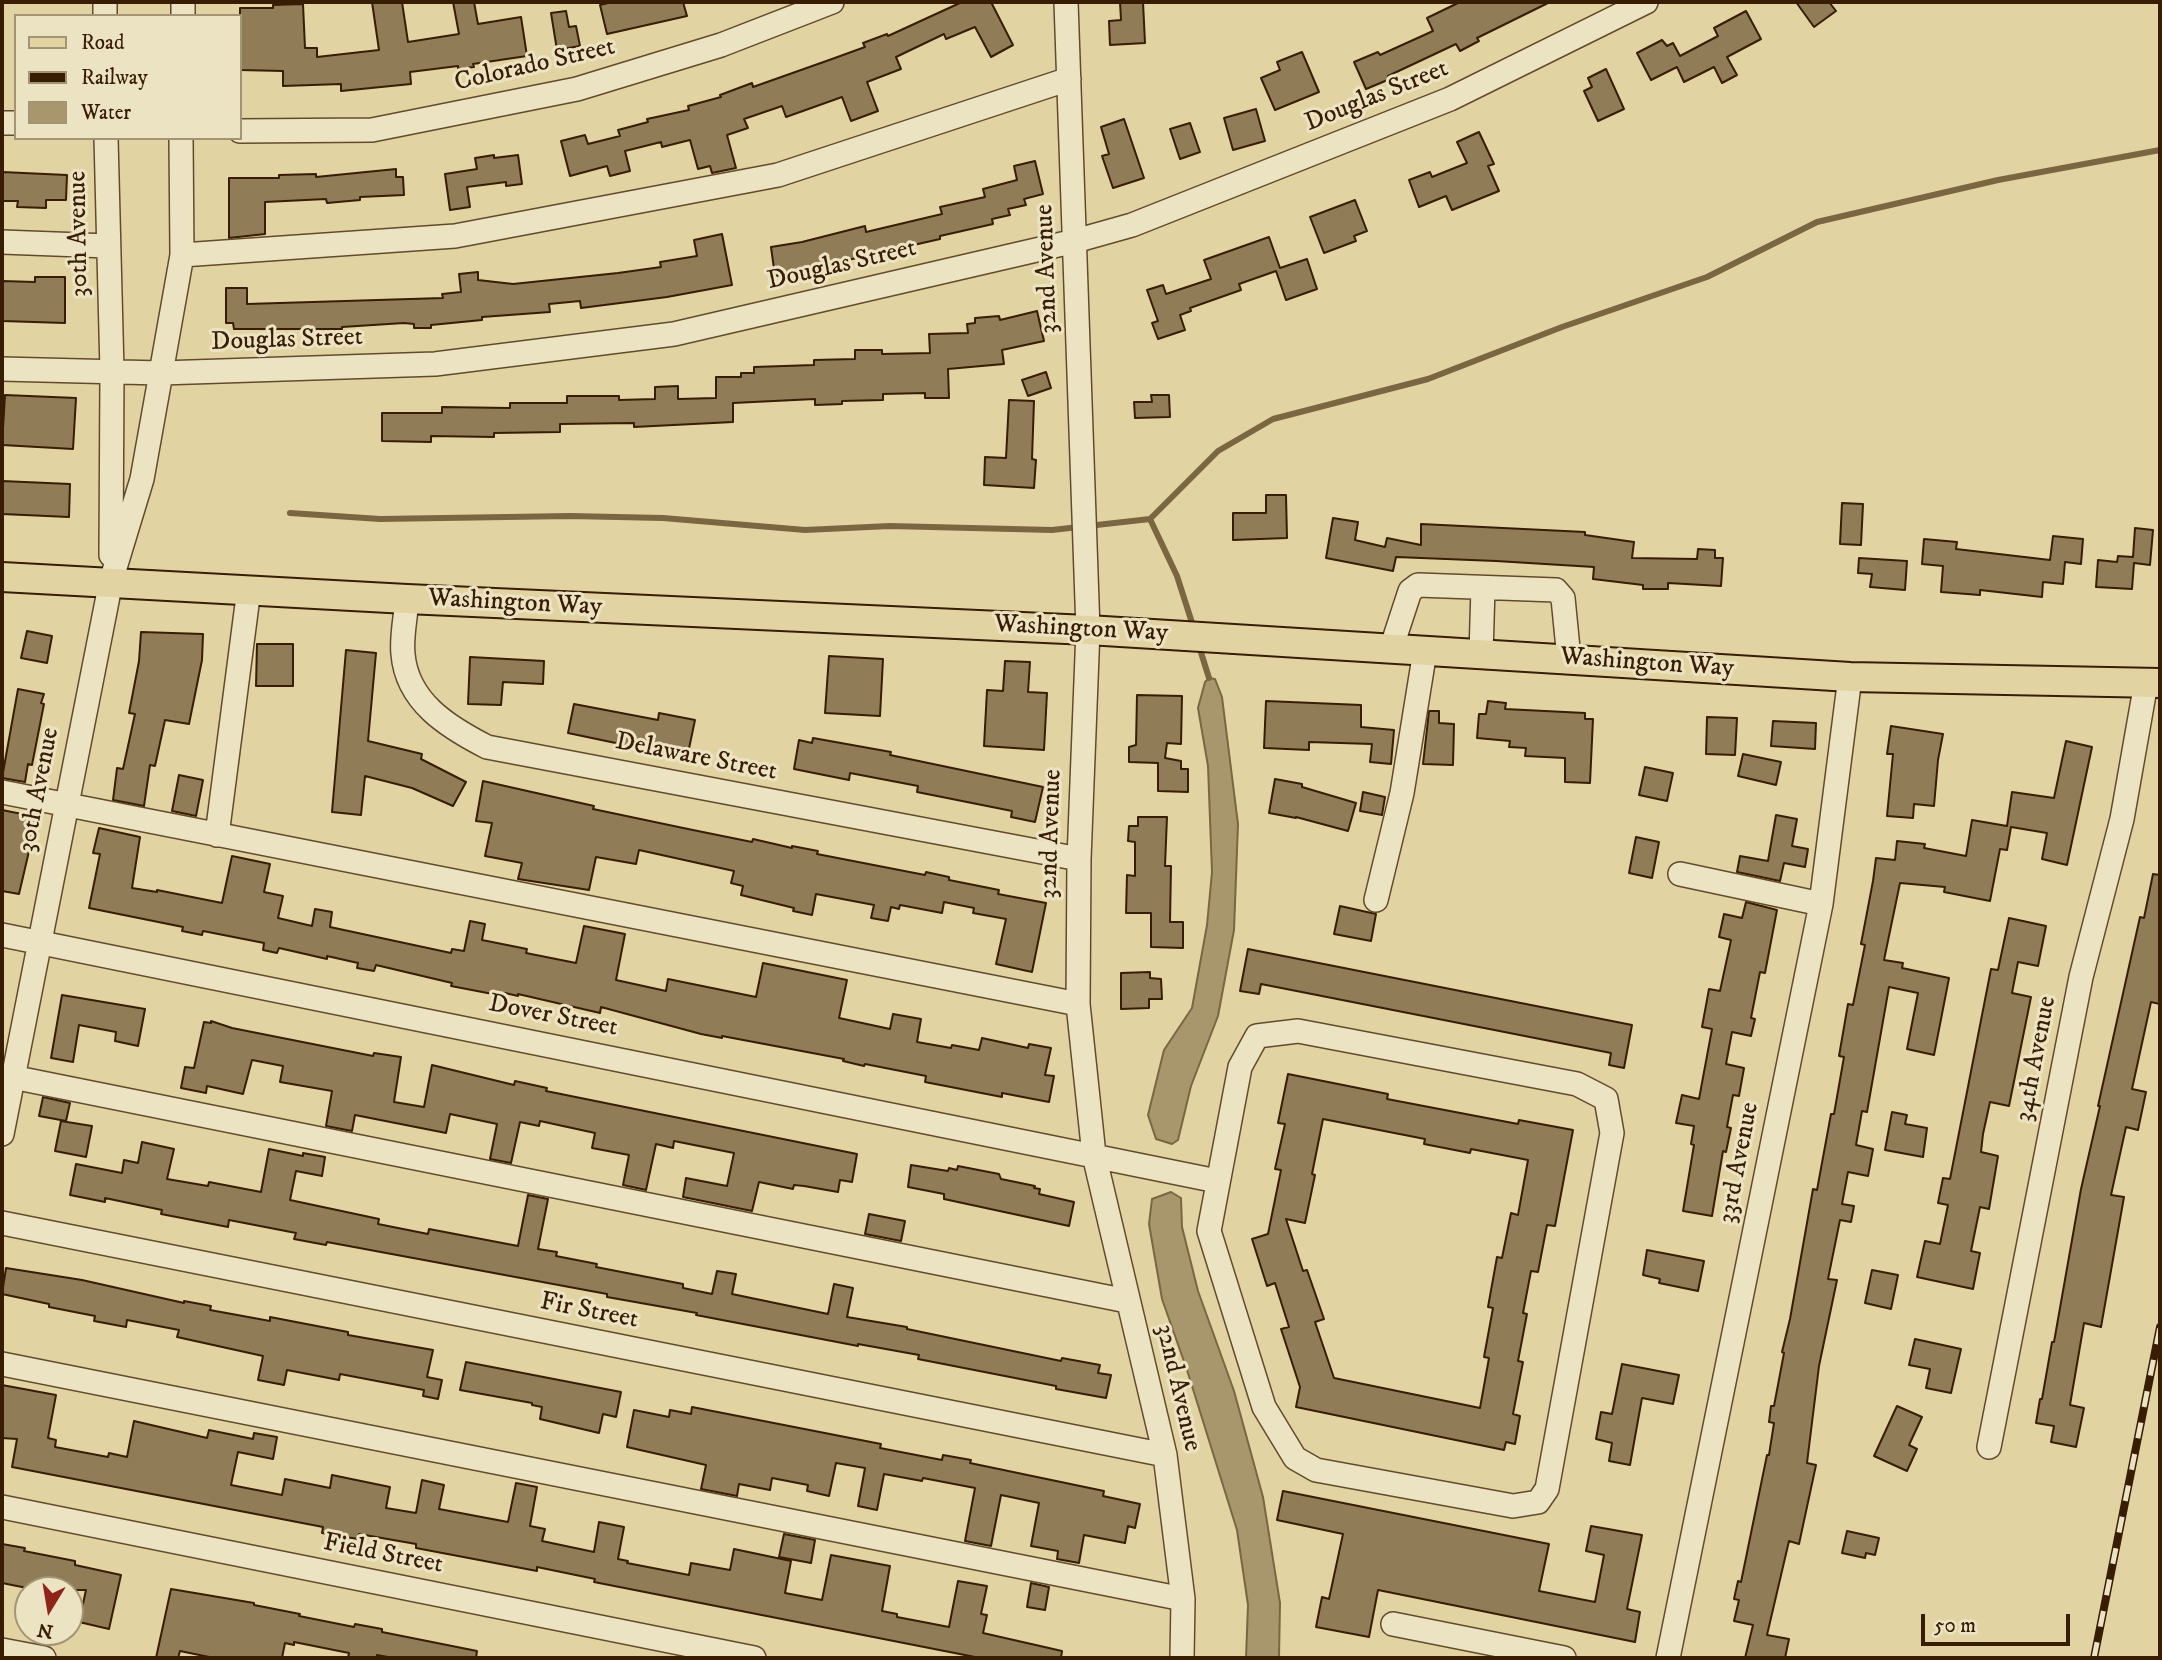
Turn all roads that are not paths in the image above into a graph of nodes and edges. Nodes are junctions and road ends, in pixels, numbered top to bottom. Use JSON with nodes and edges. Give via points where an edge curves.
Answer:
{"nodes":[{"id":1,"x":832,"y":2,"type":"edge"},
{"id":2,"x":1066,"y":2,"type":"edge"},
{"id":3,"x":1646,"y":2,"type":"edge"},
{"id":4,"x":1069,"y":79,"type":"junction"},
{"id":5,"x":242,"y":131,"type":"edge"},
{"id":6,"x":106,"y":140,"type":"edge"},
{"id":7,"x":181,"y":140,"type":"edge"},
{"id":8,"x":1075,"y":241,"type":"junction"},
{"id":9,"x":2,"y":242,"type":"edge"},
{"id":10,"x":108,"y":246,"type":"junction"},
{"id":11,"x":181,"y":255,"type":"junction"},
{"id":12,"x":2,"y":369,"type":"edge"},
{"id":13,"x":112,"y":372,"type":"junction"},
{"id":14,"x":161,"y":373,"type":"junction"},
{"id":15,"x":2,"y":577,"type":"edge"},
{"id":16,"x":111,"y":581,"type":"junction"},
{"id":17,"x":1483,"y":588,"type":"junction"},
{"id":18,"x":249,"y":589,"type":"junction"},
{"id":19,"x":407,"y":599,"type":"junction"},
{"id":20,"x":1087,"y":630,"type":"junction"},
{"id":21,"x":1391,"y":649,"type":"junction"},
{"id":22,"x":1425,"y":651,"type":"junction"},
{"id":23,"x":1480,"y":654,"type":"junction"},
{"id":24,"x":1569,"y":660,"type":"junction"},
{"id":25,"x":1850,"y":677,"type":"junction"},
{"id":26,"x":2153,"y":683,"type":"edge"},
{"id":27,"x":2,"y":792,"type":"edge"},
{"id":28,"x":66,"y":805,"type":"junction"},
{"id":29,"x":217,"y":835,"type":"junction"},
{"id":30,"x":1079,"y":859,"type":"junction"},
{"id":31,"x":1680,"y":874,"type":"dead end"},
{"id":32,"x":1376,"y":900,"type":"dead end"},
{"id":33,"x":1821,"y":904,"type":"junction"},
{"id":34,"x":2,"y":935,"type":"edge"},
{"id":35,"x":38,"y":942,"type":"junction"},
{"id":36,"x":1078,"y":1004,"type":"junction"},
{"id":37,"x":7,"y":1076,"type":"edge"},
{"id":38,"x":2,"y":1133,"type":"edge"},
{"id":39,"x":1094,"y":1155,"type":"junction"},
{"id":40,"x":1217,"y":1181,"type":"junction"},
{"id":41,"x":2,"y":1223,"type":"edge"},
{"id":42,"x":1128,"y":1301,"type":"junction"},
{"id":43,"x":2,"y":1364,"type":"edge"},
{"id":44,"x":1989,"y":1447,"type":"dead end"},
{"id":45,"x":1165,"y":1455,"type":"junction"},
{"id":46,"x":2,"y":1507,"type":"edge"},
{"id":47,"x":1183,"y":1599,"type":"junction"},
{"id":48,"x":1393,"y":1624,"type":"dead end"},
{"id":49,"x":2,"y":1650,"type":"edge"},
{"id":50,"x":44,"y":1658,"type":"edge"},
{"id":51,"x":754,"y":1658,"type":"edge"},
{"id":52,"x":1182,"y":1658,"type":"edge"},
{"id":53,"x":1564,"y":1658,"type":"edge"},
{"id":54,"x":1668,"y":1658,"type":"edge"}],
"edges":[{"from":1,"to":5,"type":"street","name":"Colorado Street","via":[[721,45],[577,89],[372,130]]},
{"from":2,"to":4,"type":"street","name":"32nd Avenue"},
{"from":3,"to":8,"type":"street","name":"Douglas Street","via":[[1450,99],[1132,225]]},
{"from":4,"to":8,"type":"street","name":"32nd Avenue"},
{"from":4,"to":11,"type":"street","via":[[778,175],[455,236]]},
{"from":6,"to":10,"type":"street","name":"30th Avenue"},
{"from":7,"to":11,"type":"street","name":"30th Avenue"},
{"from":8,"to":14,"type":"street","name":"Douglas Street","via":[[674,334],[435,364]]},
{"from":8,"to":20,"type":"street","name":"32nd Avenue"},
{"from":9,"to":10,"type":"street"},
{"from":10,"to":13,"type":"street","name":"30th Avenue"},
{"from":11,"to":14,"type":"street","name":"30th Avenue"},
{"from":12,"to":13,"type":"street","name":"Douglas Street"},
{"from":13,"to":14,"type":"street","name":"Douglas Street"},
{"from":13,"to":16,"type":"street","name":"30th Avenue"},
{"from":14,"to":16,"type":"street","name":"30th Avenue","via":[[142,479]]},
{"from":15,"to":16,"type":"main road","name":"Washington Way"},
{"from":16,"to":18,"type":"main road","name":"Washington Way"},
{"from":16,"to":28,"type":"street","name":"30th Avenue"},
{"from":17,"to":21,"type":"street","via":[[1418,585],[1410,591]]},
{"from":17,"to":23,"type":"street"},
{"from":17,"to":24,"type":"street","via":[[1556,590],[1563,598]]},
{"from":18,"to":19,"type":"main road","name":"Washington Way"},
{"from":18,"to":29,"type":"street"},
{"from":19,"to":20,"type":"main road","name":"Washington Way"},
{"from":19,"to":30,"type":"street","name":"Delaware Street","via":[[402,654],[413,690],[433,713],[487,747]]},
{"from":20,"to":21,"type":"main road","name":"Washington Way"},
{"from":20,"to":30,"type":"street","name":"32nd Avenue"},
{"from":21,"to":22,"type":"main road","name":"Washington Way"},
{"from":22,"to":23,"type":"main road","name":"Washington Way"},
{"from":22,"to":32,"type":"street","via":[[1402,793]]},
{"from":23,"to":24,"type":"main road","name":"Washington Way"},
{"from":24,"to":25,"type":"main road","name":"Washington Way"},
{"from":25,"to":26,"type":"main road","name":"Washington Way"},
{"from":25,"to":33,"type":"street","name":"33rd Avenue"},
{"from":26,"to":44,"type":"street","name":"34th Avenue","via":[[2081,977]]},
{"from":27,"to":28,"type":"street"},
{"from":28,"to":29,"type":"street"},
{"from":28,"to":35,"type":"street","name":"30th Avenue"},
{"from":29,"to":36,"type":"street"},
{"from":30,"to":36,"type":"street","name":"32nd Avenue"},
{"from":31,"to":33,"type":"street"},
{"from":33,"to":54,"type":"street","name":"33rd Avenue"},
{"from":34,"to":35,"type":"street","name":"Dover Street"},
{"from":35,"to":37,"type":"street","name":"30th Avenue"},
{"from":35,"to":39,"type":"street","name":"Dover Street"},
{"from":36,"to":39,"type":"street","name":"32nd Avenue"},
{"from":37,"to":38,"type":"street","name":"30th Avenue"},
{"from":37,"to":42,"type":"street"},
{"from":39,"to":40,"type":"street","name":"Dover Street"},
{"from":39,"to":42,"type":"street","name":"32nd Avenue"},
{"from":40,"to":40,"type":"street","via":[[1240,1067],[1257,1036],[1298,1031],[1577,1084],[1606,1099],[1612,1133],[1547,1489],[1538,1502],[1513,1506],[1329,1473],[1294,1458],[1264,1408],[1209,1231]]},
{"from":41,"to":45,"type":"street","name":"Fir Street"},
{"from":42,"to":45,"type":"street","name":"32nd Avenue"},
{"from":43,"to":47,"type":"street"},
{"from":45,"to":47,"type":"street","name":"32nd Avenue"},
{"from":46,"to":51,"type":"street","name":"Field Street"},
{"from":47,"to":52,"type":"street","name":"32nd Avenue"},
{"from":48,"to":53,"type":"street"},
{"from":49,"to":50,"type":"street"}]}
